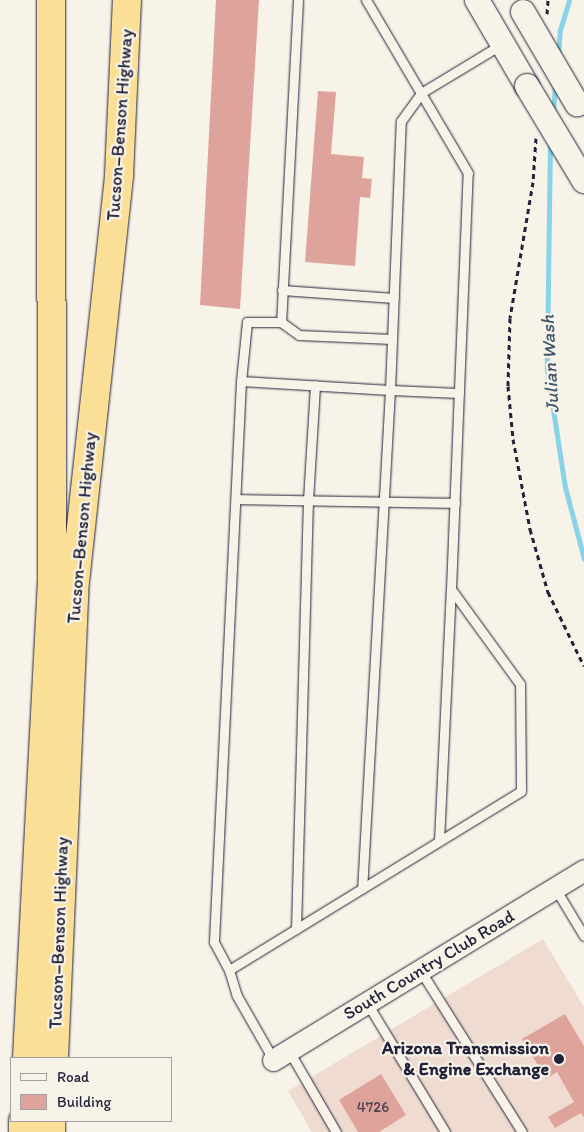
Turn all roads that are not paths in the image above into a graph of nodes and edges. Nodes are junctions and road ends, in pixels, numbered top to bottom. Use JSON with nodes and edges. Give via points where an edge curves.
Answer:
{"nodes":[{"id":1,"x":51,"y":0,"type":"edge"},
{"id":2,"x":127,"y":0,"type":"edge"},
{"id":3,"x":298,"y":0,"type":"edge"},
{"id":4,"x":366,"y":0,"type":"edge"},
{"id":5,"x":477,"y":0,"type":"edge"},
{"id":6,"x":520,"y":6,"type":"edge"},
{"id":7,"x":503,"y":44,"type":"junction"},
{"id":8,"x":421,"y":93,"type":"junction"},
{"id":9,"x":580,"y":110,"type":"edge"},
{"id":10,"x":584,"y":181,"type":"edge"},
{"id":11,"x":282,"y":290,"type":"junction"},
{"id":12,"x":394,"y":298,"type":"junction"},
{"id":13,"x":281,"y":322,"type":"junction"},
{"id":14,"x":392,"y":339,"type":"junction"},
{"id":15,"x":241,"y":381,"type":"junction"},
{"id":16,"x":315,"y":385,"type":"junction"},
{"id":17,"x":390,"y":390,"type":"junction"},
{"id":18,"x":459,"y":393,"type":"junction"},
{"id":19,"x":236,"y":499,"type":"junction"},
{"id":20,"x":308,"y":500,"type":"junction"},
{"id":21,"x":383,"y":501,"type":"junction"},
{"id":22,"x":455,"y":503,"type":"junction"},
{"id":23,"x":451,"y":589,"type":"junction"},
{"id":24,"x":439,"y":841,"type":"junction"},
{"id":25,"x":584,"y":870,"type":"edge"},
{"id":26,"x":362,"y":888,"type":"junction"},
{"id":27,"x":555,"y":888,"type":"junction"},
{"id":28,"x":296,"y":929,"type":"junction"},
{"id":29,"x":584,"y":936,"type":"edge"},
{"id":30,"x":229,"y":970,"type":"junction"},
{"id":31,"x":420,"y":970,"type":"junction"},
{"id":32,"x":367,"y":1003,"type":"junction"},
{"id":33,"x":281,"y":1055,"type":"junction"},
{"id":34,"x":27,"y":1057,"type":"edge"},
{"id":35,"x":54,"y":1057,"type":"edge"},
{"id":36,"x":336,"y":1132,"type":"edge"},
{"id":37,"x":445,"y":1132,"type":"edge"},
{"id":38,"x":522,"y":1132,"type":"edge"}],
"edges":[{"from":1,"to":34,"type":"highway","name":"Tucson–Benson Highway","via":[[52,582]]},
{"from":2,"to":35,"type":"highway","name":"Tucson–Benson Highway","via":[[119,175],[74,591]]},
{"from":3,"to":11,"type":"lane"},
{"from":4,"to":8,"type":"lane"},
{"from":5,"to":7,"type":"main road"},
{"from":6,"to":9,"type":"main road","bridge":true},
{"from":7,"to":8,"type":"lane"},
{"from":7,"to":10,"type":"main road","bridge":true},
{"from":8,"to":12,"type":"lane","via":[[401,121]]},
{"from":8,"to":18,"type":"lane","via":[[468,173]]},
{"from":11,"to":12,"type":"lane"},
{"from":11,"to":13,"type":"lane"},
{"from":12,"to":14,"type":"lane"},
{"from":13,"to":14,"type":"lane","via":[[299,336]]},
{"from":13,"to":15,"type":"lane","via":[[247,322]]},
{"from":14,"to":17,"type":"lane"},
{"from":15,"to":16,"type":"lane"},
{"from":15,"to":19,"type":"lane"},
{"from":16,"to":17,"type":"lane"},
{"from":16,"to":20,"type":"lane"},
{"from":17,"to":18,"type":"lane"},
{"from":17,"to":21,"type":"lane"},
{"from":18,"to":22,"type":"lane"},
{"from":19,"to":20,"type":"lane"},
{"from":19,"to":30,"type":"lane","via":[[214,942]]},
{"from":20,"to":21,"type":"lane"},
{"from":20,"to":28,"type":"lane"},
{"from":21,"to":22,"type":"lane"},
{"from":21,"to":26,"type":"lane"},
{"from":22,"to":23,"type":"lane"},
{"from":23,"to":24,"type":"lane"},
{"from":23,"to":24,"type":"lane","via":[[520,684],[521,791]]},
{"from":24,"to":26,"type":"lane"},
{"from":25,"to":27,"type":"street","name":"South Country Club Road"},
{"from":26,"to":28,"type":"lane"},
{"from":27,"to":29,"type":"lane"},
{"from":27,"to":31,"type":"street","name":"South Country Club Road"},
{"from":28,"to":30,"type":"lane"},
{"from":30,"to":33,"type":"lane","via":[[237,996]]},
{"from":31,"to":32,"type":"street","name":"South Country Club Road"},
{"from":31,"to":38,"type":"lane"},
{"from":32,"to":33,"type":"street","name":"South Country Club Road"},
{"from":32,"to":37,"type":"lane"},
{"from":33,"to":36,"type":"lane"}]}
